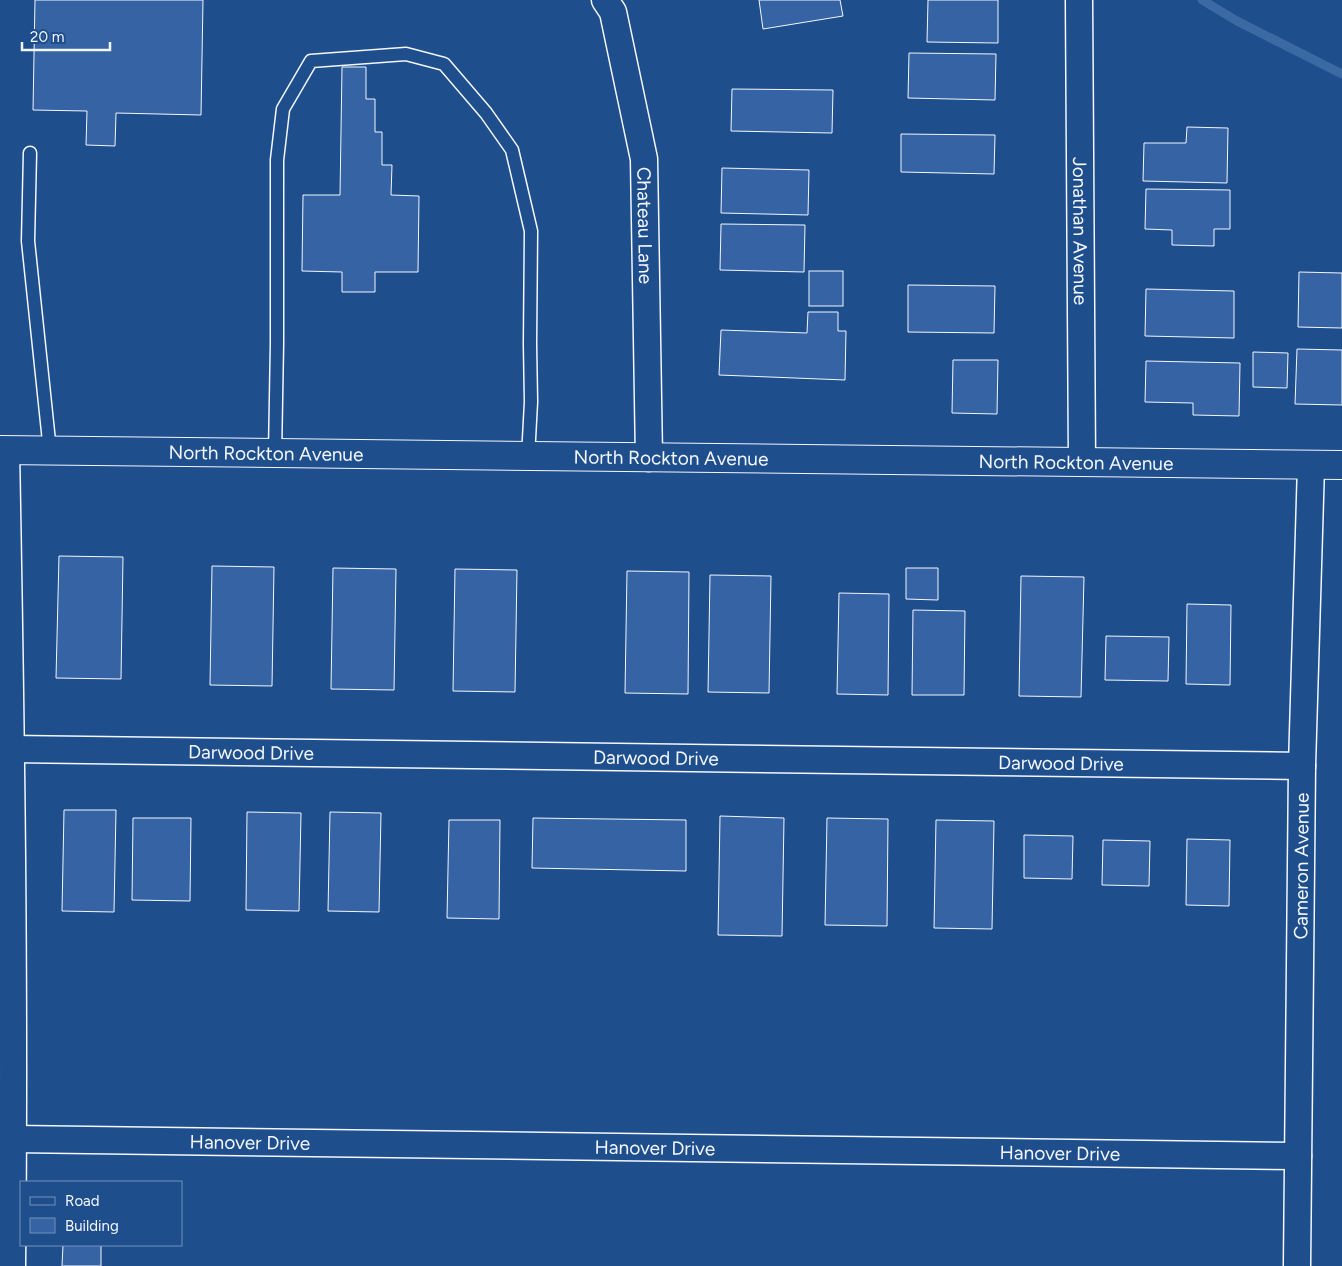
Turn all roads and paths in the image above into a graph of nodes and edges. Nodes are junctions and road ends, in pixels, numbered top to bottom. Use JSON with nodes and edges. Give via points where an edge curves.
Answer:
{"nodes":[{"id":1,"x":604,"y":0,"type":"edge"},
{"id":2,"x":1079,"y":0,"type":"edge"},
{"id":3,"x":30,"y":153,"type":"dead end"},
{"id":4,"x":3,"y":451,"type":"edge"},
{"id":5,"x":50,"y":451,"type":"junction"},
{"id":6,"x":275,"y":454,"type":"junction"},
{"id":7,"x":528,"y":456,"type":"junction"},
{"id":8,"x":649,"y":458,"type":"junction"},
{"id":9,"x":1082,"y":462,"type":"junction"},
{"id":10,"x":1311,"y":465,"type":"junction"},
{"id":11,"x":1342,"y":466,"type":"edge"},
{"id":12,"x":11,"y":749,"type":"junction"},
{"id":13,"x":1302,"y":766,"type":"junction"},
{"id":14,"x":6,"y":1048,"type":"edge"},
{"id":15,"x":14,"y":1139,"type":"junction"},
{"id":16,"x":1298,"y":1156,"type":"junction"},
{"id":17,"x":12,"y":1266,"type":"edge"},
{"id":18,"x":1297,"y":1266,"type":"edge"}],
"edges":[{"from":1,"to":8,"type":"street","name":"Chateau Lane","via":[[613,12],[644,160]]},
{"from":2,"to":9,"type":"street","name":"Jonathan Avenue"},
{"from":3,"to":5,"type":"lane","via":[[28,240]]},
{"from":4,"to":5,"type":"main road","name":"North Rockton Avenue"},
{"from":4,"to":12,"type":"street"},
{"from":5,"to":6,"type":"main road","name":"North Rockton Avenue"},
{"from":6,"to":7,"type":"main road","name":"North Rockton Avenue"},
{"from":6,"to":7,"type":"lane","via":[[277,160],[283,109],[311,61],[406,54],[444,64],[486,113],[512,150],[532,231]]},
{"from":7,"to":8,"type":"main road","name":"North Rockton Avenue"},
{"from":8,"to":9,"type":"main road","name":"North Rockton Avenue"},
{"from":9,"to":10,"type":"main road","name":"North Rockton Avenue"},
{"from":10,"to":11,"type":"main road","name":"North Rockton Avenue"},
{"from":10,"to":13,"type":"street","name":"Cameron Avenue"},
{"from":12,"to":13,"type":"street","name":"Darwood Drive"},
{"from":12,"to":14,"type":"street"},
{"from":13,"to":16,"type":"street","name":"Cameron Avenue"},
{"from":14,"to":15,"type":"street"},
{"from":15,"to":16,"type":"street","name":"Hanover Drive"},
{"from":15,"to":17,"type":"street"},
{"from":16,"to":18,"type":"street","name":"Cameron Avenue"}]}
